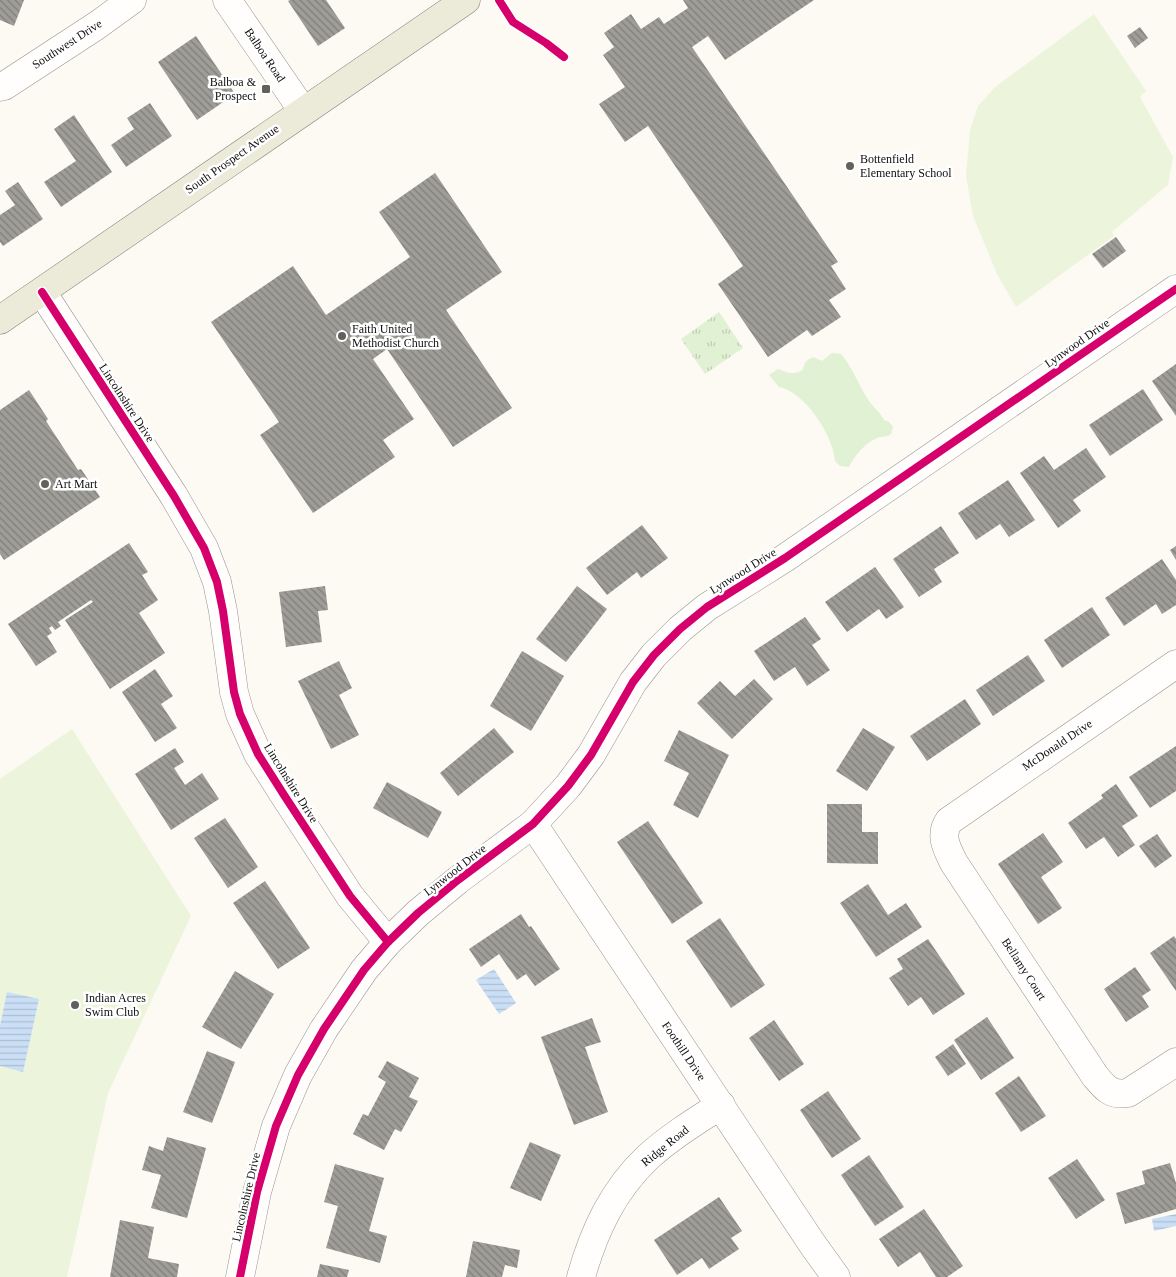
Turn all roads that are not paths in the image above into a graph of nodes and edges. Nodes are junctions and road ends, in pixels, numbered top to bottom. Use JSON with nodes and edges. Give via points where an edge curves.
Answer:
{"nodes":[{"id":1,"x":132,"y":0,"type":"edge"},
{"id":2,"x":227,"y":0,"type":"edge"},
{"id":3,"x":466,"y":0,"type":"edge"},
{"id":4,"x":0,"y":87,"type":"edge"},
{"id":5,"x":303,"y":111,"type":"junction"},
{"id":6,"x":1176,"y":289,"type":"edge"},
{"id":7,"x":42,"y":292,"type":"junction"},
{"id":8,"x":0,"y":320,"type":"edge"},
{"id":9,"x":1176,"y":664,"type":"edge"},
{"id":10,"x":533,"y":824,"type":"junction"},
{"id":11,"x":944,"y":832,"type":"joint"},
{"id":12,"x":388,"y":942,"type":"junction"},
{"id":13,"x":1176,"y":1062,"type":"edge"},
{"id":14,"x":721,"y":1105,"type":"junction"},
{"id":15,"x":240,"y":1277,"type":"edge"},
{"id":16,"x":581,"y":1277,"type":"edge"},
{"id":17,"x":836,"y":1277,"type":"edge"}],
"edges":[{"from":1,"to":4,"type":"street","name":"Southwest Drive"},
{"from":2,"to":5,"type":"street","name":"Balboa Road"},
{"from":3,"to":5,"type":"main road","name":"South Prospect Avenue"},
{"from":5,"to":7,"type":"main road","name":"South Prospect Avenue"},
{"from":6,"to":10,"type":"street","name":"Lynwood Drive","via":[[686,624],[654,655],[633,682],[591,754],[568,786]]},
{"from":7,"to":8,"type":"main road","name":"South Prospect Avenue"},
{"from":7,"to":12,"type":"street","name":"Lincolnshire Drive","via":[[204,548],[221,601],[234,692],[258,754],[350,896]]},
{"from":9,"to":11,"type":"street","name":"McDonald Drive","via":[[949,821]]},
{"from":10,"to":12,"type":"street","name":"Lynwood Drive","via":[[418,913]]},
{"from":10,"to":14,"type":"street","name":"Foothill Drive"},
{"from":11,"to":13,"type":"street","name":"Bellamy Court","via":[[945,844],[954,863],[1106,1089],[1120,1095],[1135,1090]]},
{"from":12,"to":15,"type":"street","name":"Lincolnshire Drive","via":[[364,970],[324,1029],[298,1075],[273,1136],[257,1192]]},
{"from":14,"to":16,"type":"street","name":"Ridge Road","via":[[648,1157],[620,1188],[591,1243]]},
{"from":14,"to":17,"type":"street","name":"Foothill Drive"}]}
